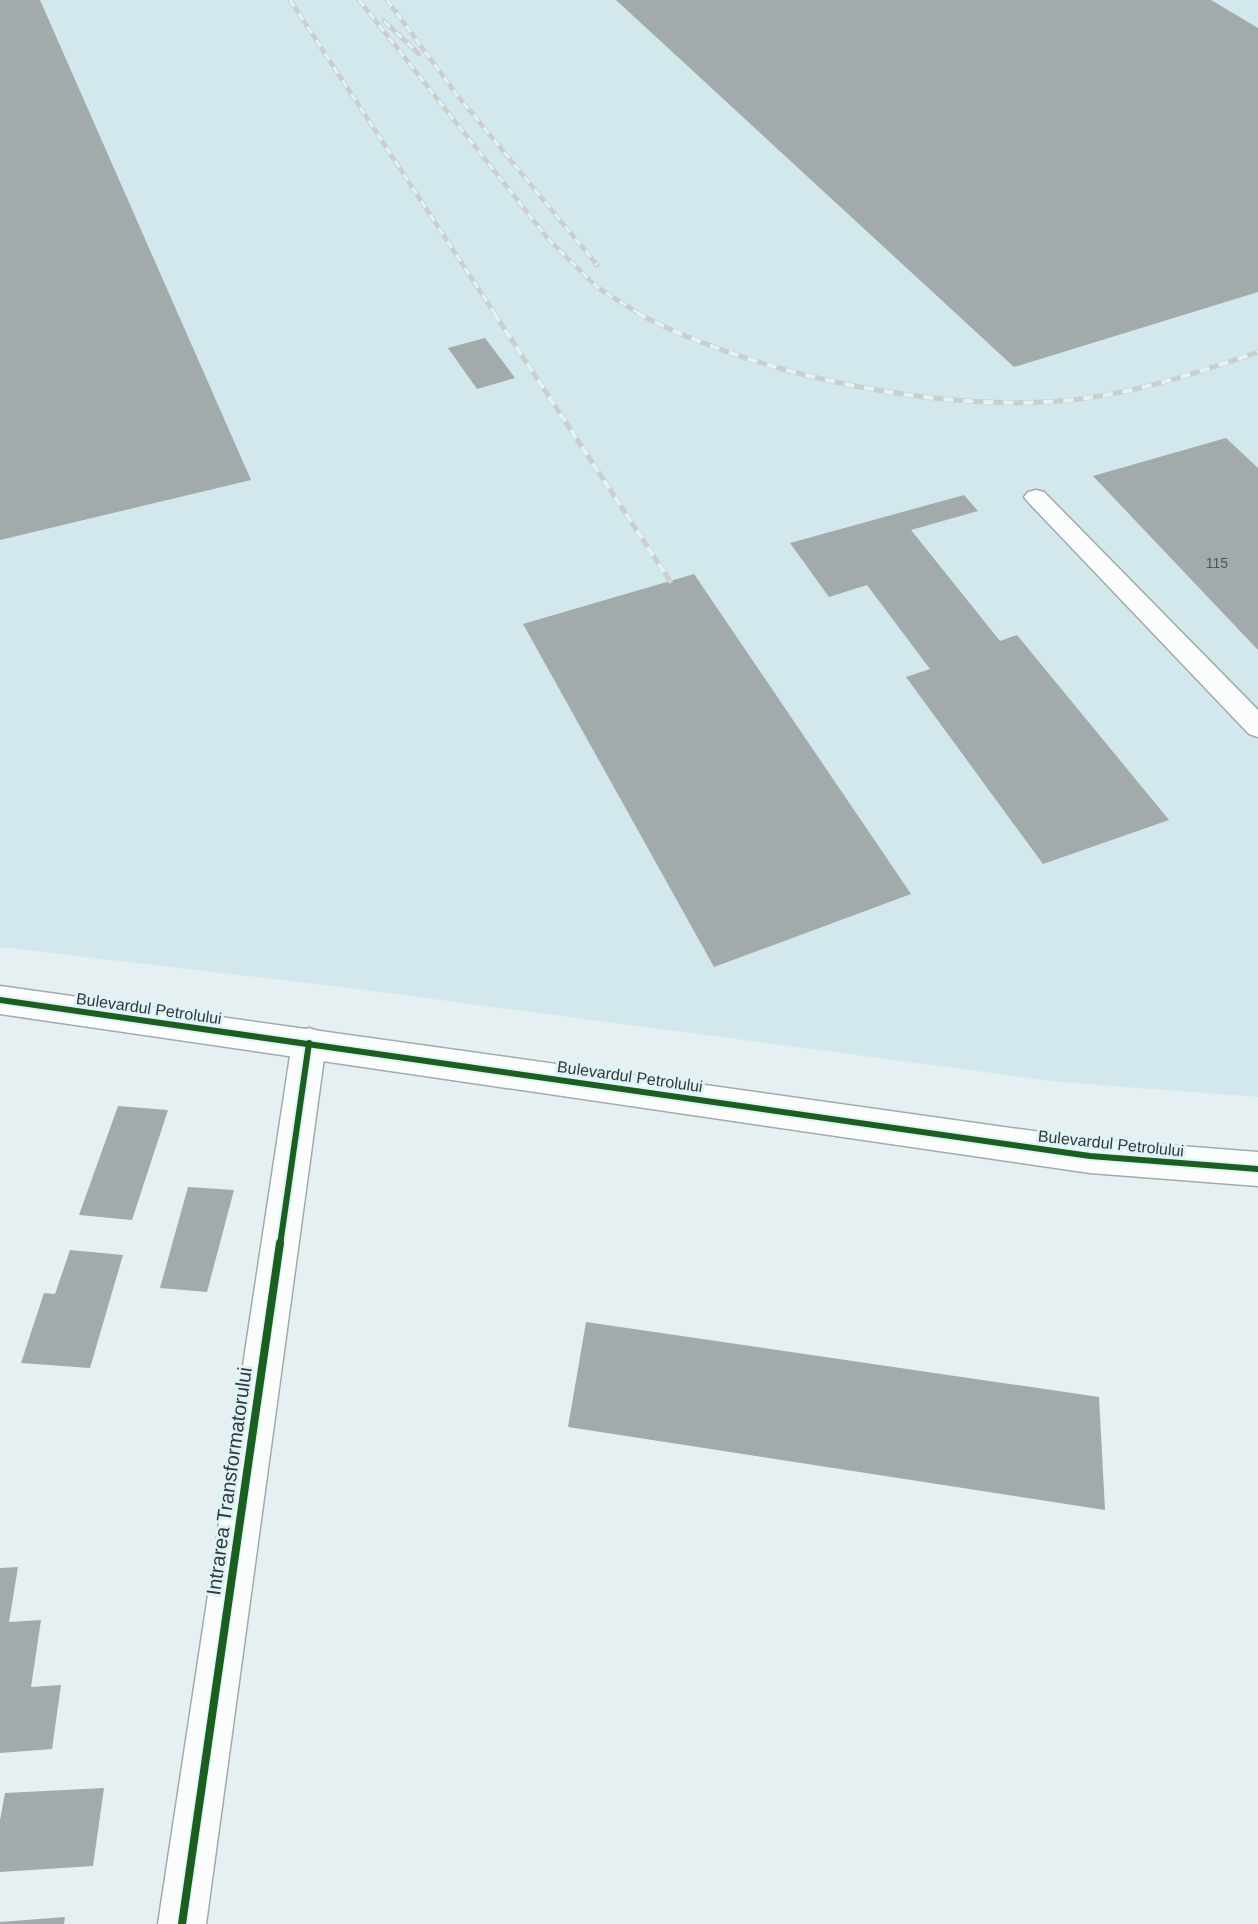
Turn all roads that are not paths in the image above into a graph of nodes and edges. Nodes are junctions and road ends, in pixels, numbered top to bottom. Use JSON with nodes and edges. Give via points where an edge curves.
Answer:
{"nodes":[{"id":1,"x":1036,"y":497,"type":"dead end"},
{"id":2,"x":1258,"y":727,"type":"edge"},
{"id":3,"x":0,"y":1000,"type":"edge"},
{"id":4,"x":309,"y":1043,"type":"junction"},
{"id":5,"x":1258,"y":1169,"type":"edge"},
{"id":6,"x":182,"y":1924,"type":"edge"}],
"edges":[{"from":1,"to":2,"type":"lane"},
{"from":3,"to":4,"type":"street","name":"Bulevardul Petrolului"},
{"from":4,"to":5,"type":"street","name":"Bulevardul Petrolului","via":[[1090,1156]]},
{"from":4,"to":6,"type":"street","name":"Intrarea Transformatorului"}]}
